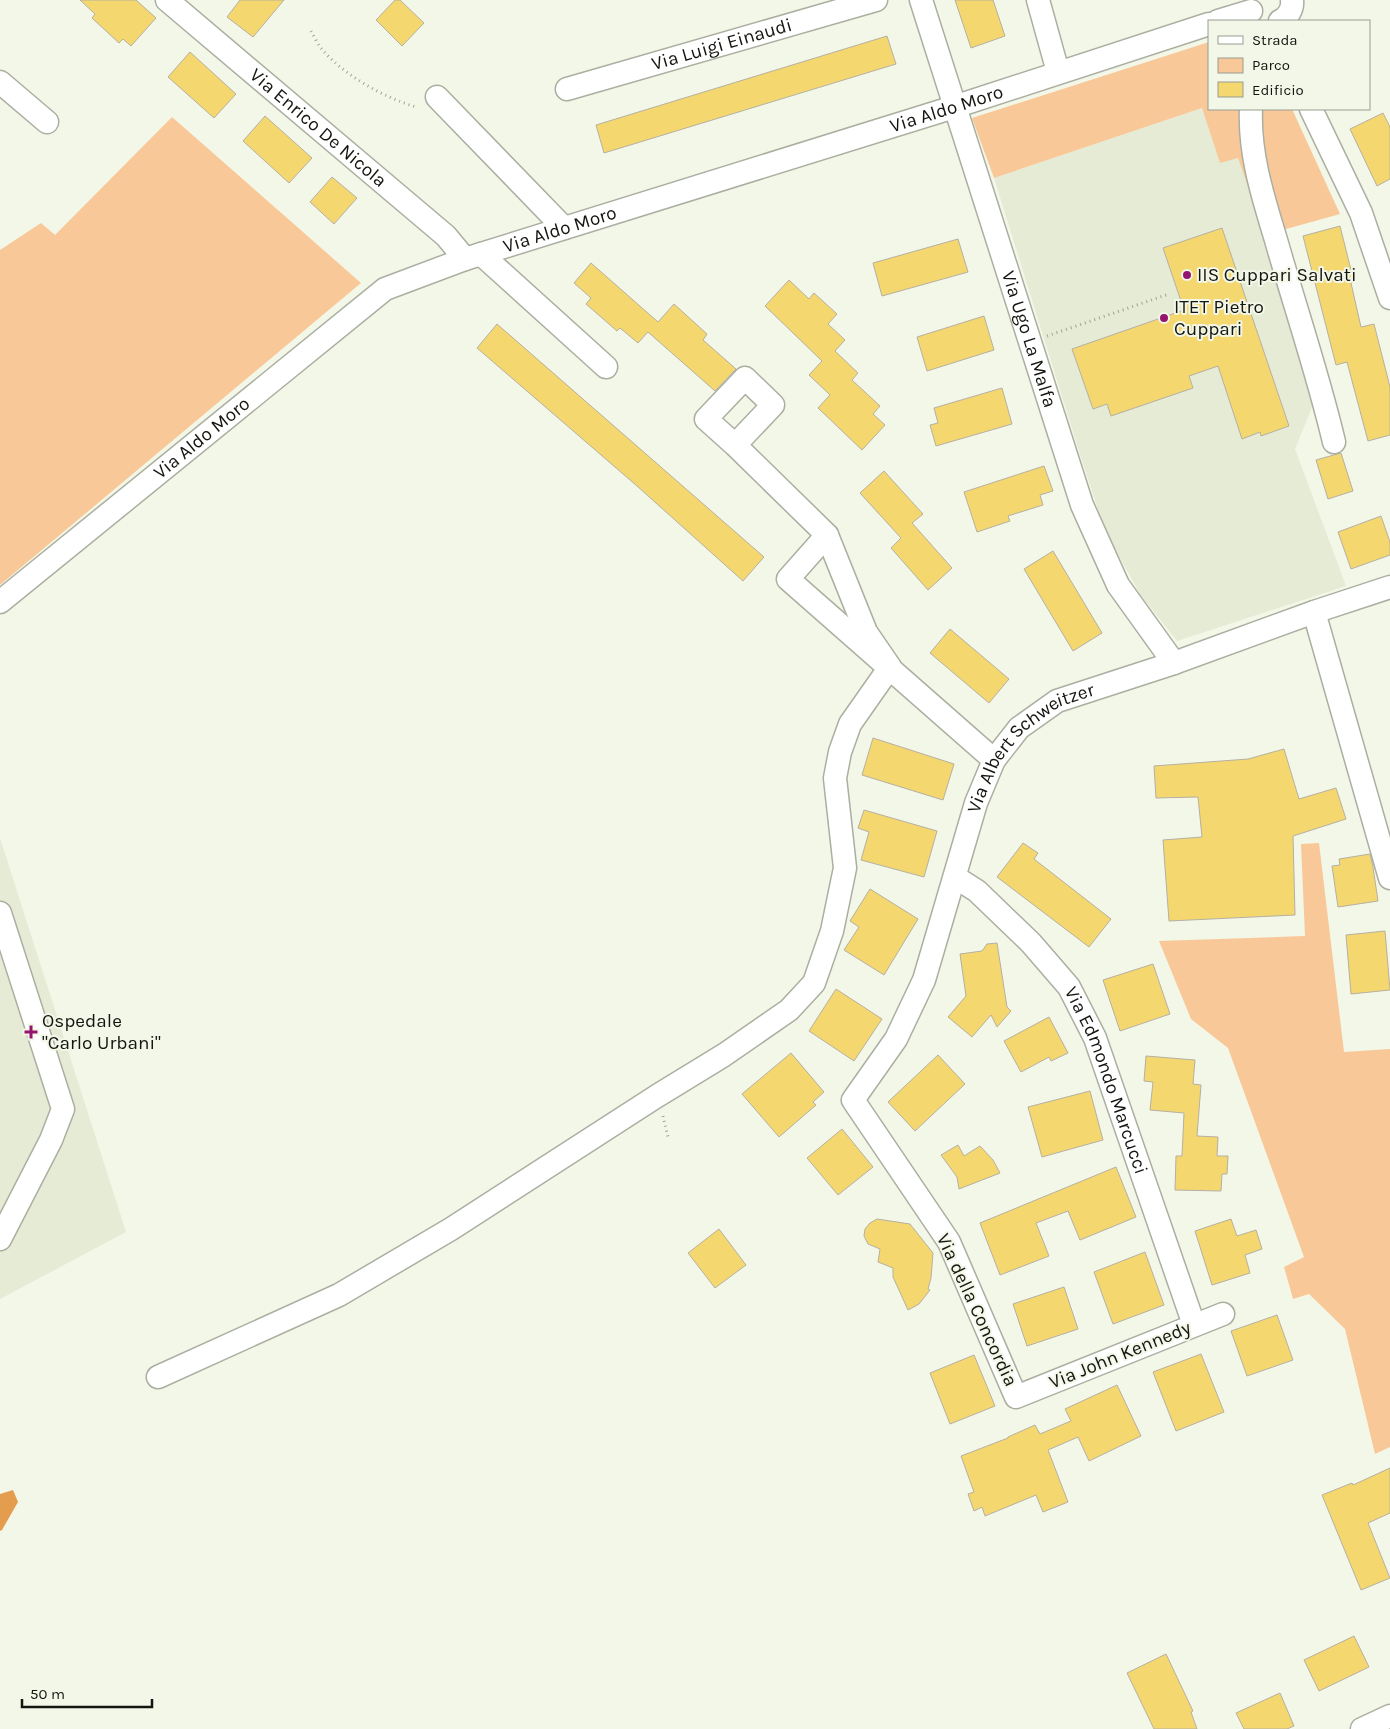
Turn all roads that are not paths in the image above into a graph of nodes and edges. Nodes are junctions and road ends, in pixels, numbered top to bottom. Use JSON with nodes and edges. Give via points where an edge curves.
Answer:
{"nodes":[{"id":1,"x":167,"y":0,"type":"edge"},
{"id":2,"x":876,"y":0,"type":"edge"},
{"id":3,"x":921,"y":0,"type":"edge"},
{"id":4,"x":1038,"y":0,"type":"edge"},
{"id":5,"x":1254,"y":11,"type":"edge"},
{"id":6,"x":1222,"y":20,"type":"edge"},
{"id":7,"x":1208,"y":24,"type":"edge"},
{"id":8,"x":1058,"y":72,"type":"junction"},
{"id":9,"x":0,"y":82,"type":"edge"},
{"id":10,"x":567,"y":89,"type":"dead end"},
{"id":11,"x":437,"y":97,"type":"dead end"},
{"id":12,"x":954,"y":107,"type":"junction"},
{"id":13,"x":1251,"y":110,"type":"edge"},
{"id":14,"x":1311,"y":110,"type":"edge"},
{"id":15,"x":47,"y":122,"type":"dead end"},
{"id":16,"x":564,"y":228,"type":"junction"},
{"id":17,"x":473,"y":257,"type":"junction"},
{"id":18,"x":1390,"y":298,"type":"edge"},
{"id":19,"x":606,"y":367,"type":"dead end"},
{"id":20,"x":1334,"y":442,"type":"dead end"},
{"id":21,"x":734,"y":445,"type":"dead end"},
{"id":22,"x":827,"y":534,"type":"junction"},
{"id":23,"x":1390,"y":587,"type":"edge"},
{"id":24,"x":0,"y":602,"type":"edge"},
{"id":25,"x":1314,"y":612,"type":"junction"},
{"id":26,"x":1174,"y":663,"type":"junction"},
{"id":27,"x":890,"y":667,"type":"junction"},
{"id":28,"x":994,"y":760,"type":"junction"},
{"id":29,"x":954,"y":877,"type":"junction"},
{"id":30,"x":1390,"y":878,"type":"edge"},
{"id":31,"x":0,"y":914,"type":"edge"},
{"id":32,"x":853,"y":1100,"type":"joint"},
{"id":33,"x":0,"y":1239,"type":"edge"},
{"id":34,"x":1223,"y":1314,"type":"dead end"},
{"id":35,"x":1194,"y":1325,"type":"junction"},
{"id":36,"x":158,"y":1377,"type":"dead end"},
{"id":37,"x":1016,"y":1397,"type":"joint"},
{"id":38,"x":1390,"y":1716,"type":"edge"},
{"id":39,"x":1362,"y":1729,"type":"edge"}],
"edges":[{"from":1,"to":17,"type":"street","name":"Via Enrico De Nicola"},
{"from":2,"to":10,"type":"street","name":"Via Luigi Einaudi"},
{"from":3,"to":12,"type":"street","name":"Via Ugo La Malfa"},
{"from":4,"to":8,"type":"street"},
{"from":5,"to":6,"type":"street"},
{"from":7,"to":8,"type":"street","name":"Via Aldo Moro"},
{"from":8,"to":12,"type":"street","name":"Via Aldo Moro"},
{"from":9,"to":15,"type":"street"},
{"from":11,"to":16,"type":"street"},
{"from":12,"to":16,"type":"street","name":"Via Aldo Moro"},
{"from":12,"to":26,"type":"street","name":"Via Ugo La Malfa","via":[[1082,505],[1118,585]]},
{"from":13,"to":20,"type":"street","via":[[1254,156]]},
{"from":14,"to":18,"type":"street","via":[[1361,213]]},
{"from":16,"to":17,"type":"street","name":"Via Aldo Moro"},
{"from":17,"to":19,"type":"street","name":"Via Enrico De Nicola"},
{"from":17,"to":24,"type":"street","name":"Via Aldo Moro","via":[[385,289]]},
{"from":21,"to":22,"type":"street"},
{"from":22,"to":27,"type":"street","via":[[866,632]]},
{"from":22,"to":27,"type":"street","via":[[788,578]]},
{"from":23,"to":25,"type":"street","name":"Via Albert Schweitzer"},
{"from":25,"to":26,"type":"street","name":"Via Albert Schweitzer"},
{"from":25,"to":30,"type":"street"},
{"from":26,"to":28,"type":"street","name":"Via Albert Schweitzer","via":[[1057,701],[1019,728]]},
{"from":27,"to":28,"type":"street"},
{"from":27,"to":36,"type":"street","via":[[850,724],[840,752],[835,778],[846,868],[832,931],[814,983],[789,1010],[451,1229],[339,1295]]},
{"from":28,"to":29,"type":"street","name":"Via Albert Schweitzer","via":[[976,803]]},
{"from":29,"to":32,"type":"street","name":"Via Albert Schweitzer","via":[[924,980],[896,1039]]},
{"from":29,"to":35,"type":"street","name":"Via Edmondo Marcucci","via":[[977,891],[1069,987],[1095,1038]]},
{"from":31,"to":33,"type":"street","via":[[63,1109],[51,1140]]},
{"from":32,"to":37,"type":"street","name":"Via della Concordia","via":[[949,1242]]},
{"from":34,"to":35,"type":"street","name":"Via John Kennedy"},
{"from":35,"to":37,"type":"street","name":"Via John Kennedy"},
{"from":38,"to":39,"type":"street"}]}
